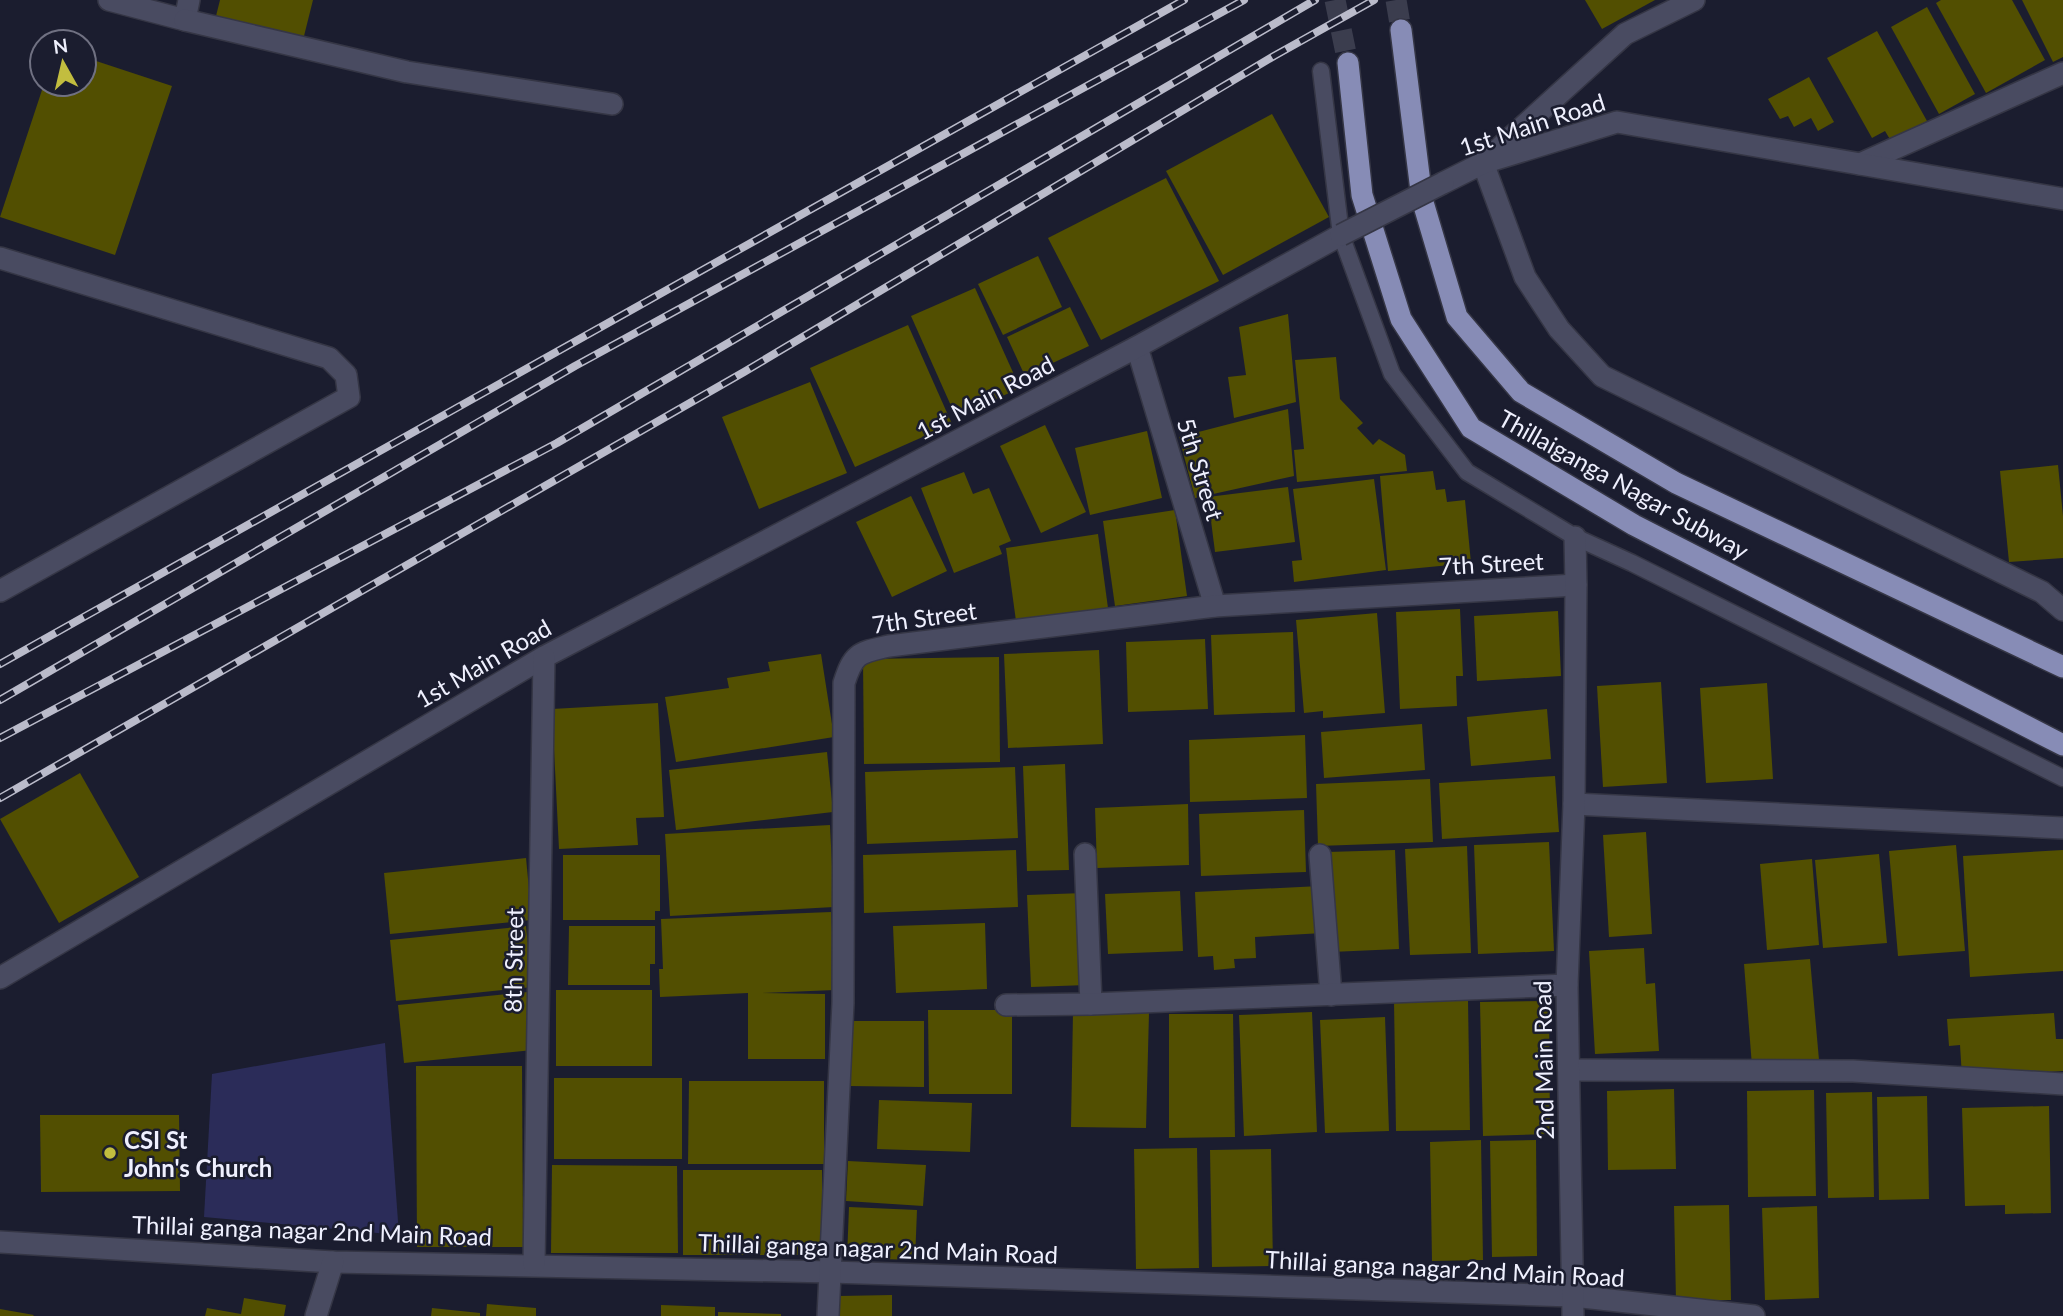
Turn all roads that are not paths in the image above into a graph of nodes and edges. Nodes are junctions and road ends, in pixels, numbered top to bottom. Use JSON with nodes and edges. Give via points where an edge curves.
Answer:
{"nodes":[{"id":1,"x":109,"y":0,"type":"edge"},
{"id":2,"x":1694,"y":0,"type":"edge"},
{"id":3,"x":187,"y":10,"type":"edge"},
{"id":4,"x":1401,"y":30,"type":"tunnel mouth"},
{"id":5,"x":1348,"y":63,"type":"tunnel mouth"},
{"id":6,"x":1321,"y":71,"type":"dead end"},
{"id":7,"x":2063,"y":73,"type":"edge"},
{"id":8,"x":611,"y":104,"type":"dead end"},
{"id":9,"x":1483,"y":163,"type":"junction"},
{"id":10,"x":1860,"y":164,"type":"junction"},
{"id":11,"x":2063,"y":199,"type":"edge"},
{"id":12,"x":1340,"y":235,"type":"junction"},
{"id":13,"x":0,"y":258,"type":"edge"},
{"id":14,"x":1137,"y":347,"type":"junction"},
{"id":15,"x":1575,"y":537,"type":"junction"},
{"id":16,"x":1576,"y":585,"type":"junction"},
{"id":17,"x":0,"y":591,"type":"edge"},
{"id":18,"x":1215,"y":606,"type":"junction"},
{"id":19,"x":2063,"y":611,"type":"edge"},
{"id":20,"x":544,"y":657,"type":"junction"},
{"id":21,"x":2063,"y":667,"type":"edge"},
{"id":22,"x":2063,"y":745,"type":"edge"},
{"id":23,"x":2063,"y":778,"type":"edge"},
{"id":24,"x":1574,"y":804,"type":"junction"},
{"id":25,"x":2063,"y":828,"type":"edge"},
{"id":26,"x":1085,"y":854,"type":"dead end"},
{"id":27,"x":1320,"y":855,"type":"dead end"},
{"id":28,"x":0,"y":978,"type":"edge"},
{"id":29,"x":1567,"y":985,"type":"junction"},
{"id":30,"x":1331,"y":995,"type":"junction"},
{"id":31,"x":1091,"y":1004,"type":"junction"},
{"id":32,"x":1006,"y":1005,"type":"dead end"},
{"id":33,"x":1569,"y":1070,"type":"junction"},
{"id":34,"x":2063,"y":1084,"type":"edge"},
{"id":35,"x":0,"y":1242,"type":"edge"},
{"id":36,"x":333,"y":1262,"type":"junction"},
{"id":37,"x":534,"y":1264,"type":"junction"},
{"id":38,"x":831,"y":1272,"type":"junction"},
{"id":39,"x":1573,"y":1306,"type":"edge"},
{"id":40,"x":316,"y":1316,"type":"edge"},
{"id":41,"x":828,"y":1316,"type":"edge"},
{"id":42,"x":1754,"y":1316,"type":"edge"}],
"edges":[{"from":1,"to":3,"type":"street"},
{"from":2,"to":9,"type":"street","via":[[1625,34]]},
{"from":3,"to":8,"type":"street","via":[[407,72]]},
{"from":4,"to":21,"type":"main road","name":"Thillaiganga Nagar Subway","via":[[1422,199],[1457,317],[1521,392],[1676,483]]},
{"from":5,"to":22,"type":"main road","name":"Thillaiganga Nagar Subway","via":[[1362,195],[1401,319],[1471,428],[1634,525]]},
{"from":6,"to":12,"type":"lane"},
{"from":7,"to":10,"type":"street"},
{"from":9,"to":10,"type":"street","name":"1st Main Road","via":[[1617,122]]},
{"from":9,"to":12,"type":"street","name":"1st Main Road","bridge":true},
{"from":9,"to":19,"type":"street","via":[[1525,277],[1559,329],[1602,376],[2042,592]]},
{"from":10,"to":11,"type":"street","name":"1st Main Road"},
{"from":12,"to":14,"type":"street","name":"1st Main Road"},
{"from":12,"to":15,"type":"lane","via":[[1392,374],[1467,472]]},
{"from":13,"to":17,"type":"street","via":[[329,358],[346,375],[349,397]]},
{"from":14,"to":18,"type":"street","name":"5th Street"},
{"from":14,"to":20,"type":"street","name":"1st Main Road"},
{"from":15,"to":16,"type":"street","name":"2nd Main Road"},
{"from":15,"to":23,"type":"lane"},
{"from":16,"to":18,"type":"street","name":"7th Street"},
{"from":16,"to":24,"type":"street","name":"2nd Main Road"},
{"from":18,"to":38,"type":"street","name":"7th Street","via":[[889,646],[863,652],[851,662],[844,683],[843,1003]]},
{"from":20,"to":28,"type":"street","name":"1st Main Road"},
{"from":20,"to":37,"type":"street","name":"8th Street"},
{"from":24,"to":25,"type":"street"},
{"from":24,"to":29,"type":"street","name":"2nd Main Road"},
{"from":26,"to":31,"type":"street"},
{"from":27,"to":30,"type":"street"},
{"from":29,"to":30,"type":"street"},
{"from":29,"to":33,"type":"street","name":"2nd Main Road"},
{"from":30,"to":31,"type":"street"},
{"from":31,"to":32,"type":"street"},
{"from":33,"to":34,"type":"street","via":[[1853,1071]]},
{"from":33,"to":39,"type":"street","name":"2nd Main Road"},
{"from":35,"to":36,"type":"street","name":"Thillai ganga nagar 2nd Main Road"},
{"from":36,"to":37,"type":"street","name":"Thillai ganga nagar 2nd Main Road"},
{"from":36,"to":40,"type":"street"},
{"from":37,"to":38,"type":"street","name":"Thillai ganga nagar 2nd Main Road"},
{"from":38,"to":39,"type":"street","name":"Thillai ganga nagar 2nd Main Road"},
{"from":38,"to":41,"type":"street","name":"7th Street"},
{"from":39,"to":42,"type":"street","name":"Thillai ganga nagar 2nd Main Road"}]}
